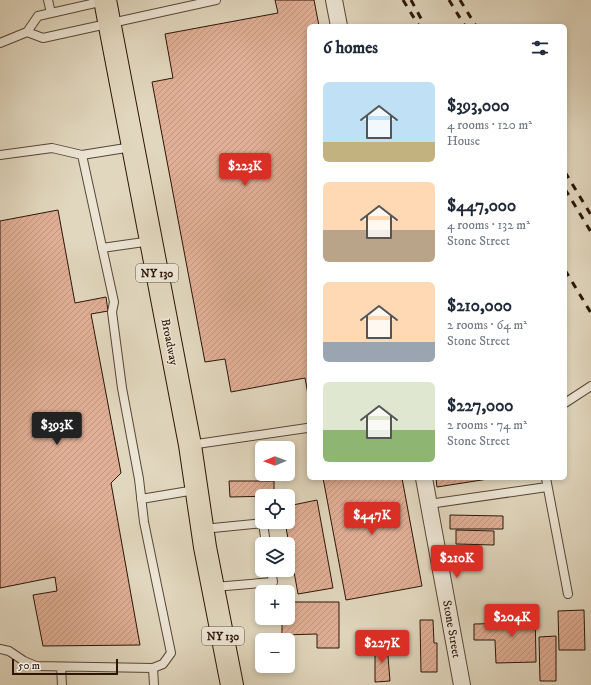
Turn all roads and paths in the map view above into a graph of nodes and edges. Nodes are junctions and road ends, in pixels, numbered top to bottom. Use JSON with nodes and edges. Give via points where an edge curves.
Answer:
{"nodes":[{"id":1,"x":48,"y":0,"type":"edge"},
{"id":2,"x":105,"y":0,"type":"edge"},
{"id":3,"x":216,"y":0,"type":"edge"},
{"id":4,"x":334,"y":0,"type":"edge"},
{"id":5,"x":51,"y":13,"type":"junction"},
{"id":6,"x":338,"y":24,"type":"edge"},
{"id":7,"x":110,"y":25,"type":"junction"},
{"id":8,"x":27,"y":32,"type":"junction"},
{"id":9,"x":0,"y":43,"type":"edge"},
{"id":10,"x":133,"y":147,"type":"junction"},
{"id":11,"x":0,"y":155,"type":"edge"},
{"id":12,"x":82,"y":155,"type":"junction"},
{"id":13,"x":151,"y":241,"type":"junction"},
{"id":14,"x":102,"y":248,"type":"junction"},
{"id":15,"x":591,"y":386,"type":"edge"},
{"id":16,"x":567,"y":401,"type":"edge"},
{"id":17,"x":307,"y":428,"type":"dead end"},
{"id":18,"x":190,"y":445,"type":"junction"},
{"id":19,"x":424,"y":480,"type":"edge"},
{"id":20,"x":546,"y":480,"type":"edge"},
{"id":21,"x":547,"y":487,"type":"junction"},
{"id":22,"x":196,"y":489,"type":"junction"},
{"id":23,"x":140,"y":499,"type":"junction"},
{"id":24,"x":429,"y":504,"type":"junction"},
{"id":25,"x":202,"y":529,"type":"junction"},
{"id":26,"x":265,"y":537,"type":"edge"},
{"id":27,"x":272,"y":577,"type":"edge"},
{"id":28,"x":213,"y":587,"type":"junction"},
{"id":29,"x":568,"y":594,"type":"dead end"},
{"id":30,"x":0,"y":649,"type":"edge"},
{"id":31,"x":61,"y":666,"type":"junction"},
{"id":32,"x":153,"y":668,"type":"junction"},
{"id":33,"x":62,"y":685,"type":"edge"},
{"id":34,"x":154,"y":685,"type":"edge"},
{"id":35,"x":232,"y":685,"type":"edge"},
{"id":36,"x":462,"y":685,"type":"edge"}],
"edges":[{"from":1,"to":5,"type":"lane"},
{"from":2,"to":5,"type":"lane"},
{"from":2,"to":7,"type":"main road","name":"Broadway","number":"NY 130"},
{"from":3,"to":7,"type":"lane"},
{"from":4,"to":6,"type":"street"},
{"from":5,"to":8,"type":"lane","via":[[38,16]]},
{"from":7,"to":8,"type":"lane","via":[[43,38]]},
{"from":7,"to":10,"type":"main road","name":"Broadway","number":"NY 130"},
{"from":8,"to":9,"type":"lane"},
{"from":10,"to":12,"type":"lane"},
{"from":10,"to":13,"type":"main road","name":"Broadway","number":"NY 130"},
{"from":11,"to":12,"type":"lane","via":[[52,148]]},
{"from":12,"to":14,"type":"lane"},
{"from":13,"to":14,"type":"lane"},
{"from":13,"to":18,"type":"main road","name":"Broadway","number":"NY 130"},
{"from":14,"to":23,"type":"lane","via":[[114,302],[112,312],[122,388],[139,479]]},
{"from":15,"to":16,"type":"lane"},
{"from":17,"to":18,"type":"lane"},
{"from":18,"to":22,"type":"main road","name":"Broadway","number":"NY 130"},
{"from":19,"to":24,"type":"street","name":"Stone Street"},
{"from":20,"to":21,"type":"lane"},
{"from":21,"to":24,"type":"lane"},
{"from":21,"to":29,"type":"lane"},
{"from":22,"to":23,"type":"lane"},
{"from":22,"to":25,"type":"main road","name":"Broadway","number":"NY 130"},
{"from":23,"to":32,"type":"lane","via":[[171,653],[164,664]]},
{"from":24,"to":36,"type":"street","name":"Stone Street"},
{"from":25,"to":26,"type":"lane","via":[[263,523]]},
{"from":25,"to":28,"type":"main road","name":"Broadway","number":"NY 130"},
{"from":27,"to":28,"type":"lane","via":[[273,582]]},
{"from":28,"to":35,"type":"main road","name":"Broadway","number":"NY 130"},
{"from":30,"to":31,"type":"lane","via":[[9,651],[36,666]]},
{"from":31,"to":32,"type":"lane"},
{"from":31,"to":33,"type":"lane"},
{"from":32,"to":34,"type":"lane"}]}
